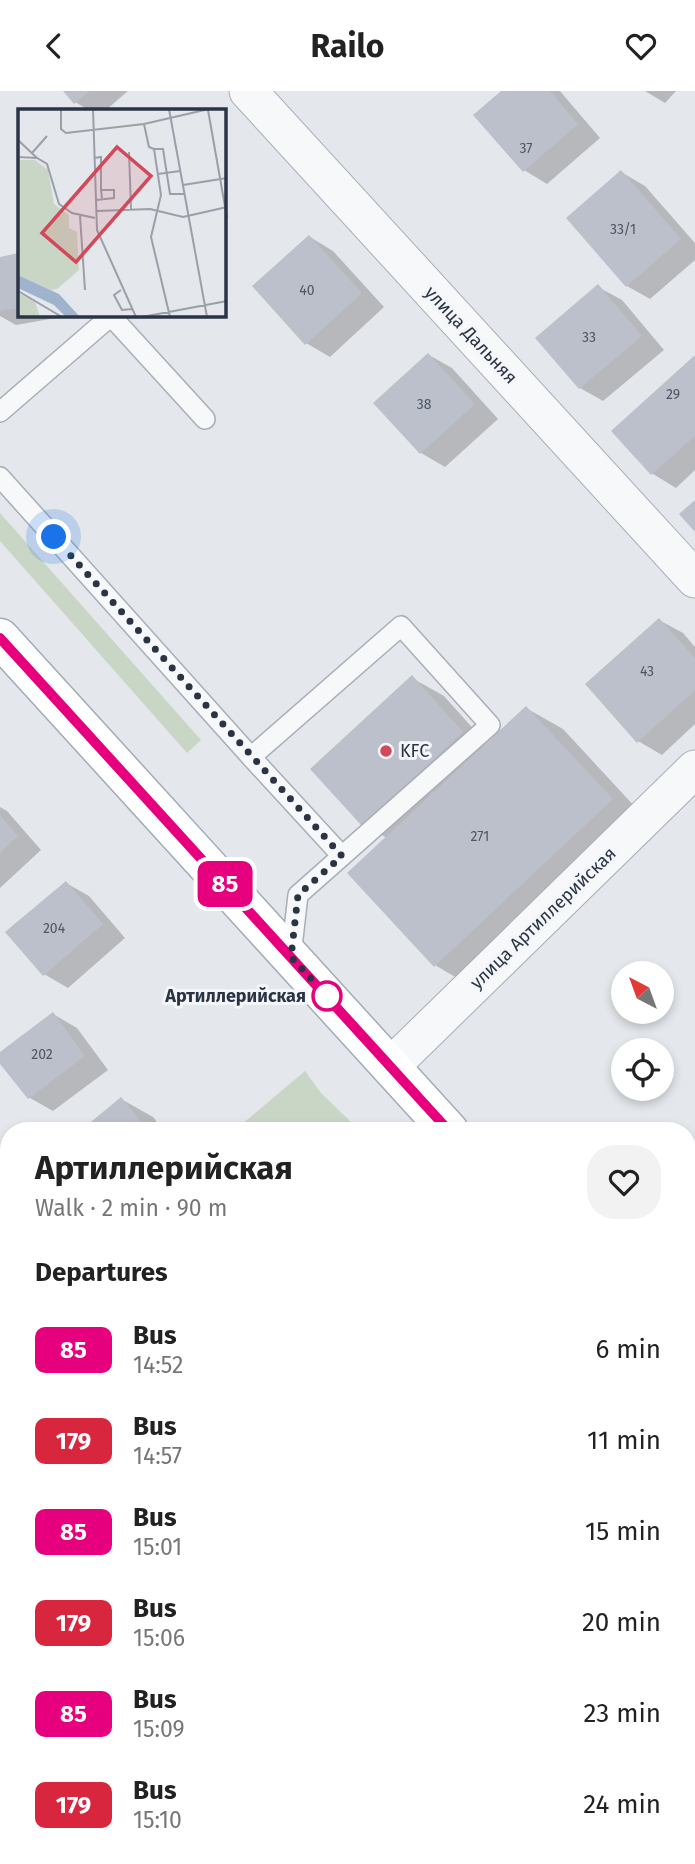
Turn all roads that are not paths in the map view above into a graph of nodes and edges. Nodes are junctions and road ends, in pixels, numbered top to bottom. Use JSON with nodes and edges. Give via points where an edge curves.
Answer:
{"nodes":[{"id":1,"x":248,"y":91,"type":"edge"},
{"id":2,"x":110,"y":317,"type":"edge"},
{"id":3,"x":112,"y":317,"type":"edge"},
{"id":4,"x":0,"y":412,"type":"edge"},
{"id":5,"x":205,"y":419,"type":"dead end"},
{"id":6,"x":0,"y":477,"type":"edge"},
{"id":7,"x":695,"y":579,"type":"edge"},
{"id":8,"x":0,"y":638,"type":"edge"},
{"id":9,"x":251,"y":757,"type":"junction"},
{"id":10,"x":695,"y":769,"type":"edge"},
{"id":11,"x":342,"y":856,"type":"junction"},
{"id":12,"x":291,"y":957,"type":"junction"},
{"id":13,"x":391,"y":1066,"type":"junction"},
{"id":14,"x":441,"y":1122,"type":"edge"}],
"edges":[{"from":1,"to":7,"type":"street","name":"улица Дальняя"},
{"from":2,"to":4,"type":"lane"},
{"from":3,"to":5,"type":"lane"},
{"from":6,"to":9,"type":"lane"},
{"from":8,"to":12,"type":"main road"},
{"from":9,"to":11,"type":"lane"},
{"from":9,"to":11,"type":"lane","via":[[401,626],[489,725]]},
{"from":10,"to":13,"type":"street","name":"улица Артиллерийская"},
{"from":11,"to":12,"type":"lane","via":[[298,895]]},
{"from":12,"to":13,"type":"main road"},
{"from":13,"to":14,"type":"main road"}]}
